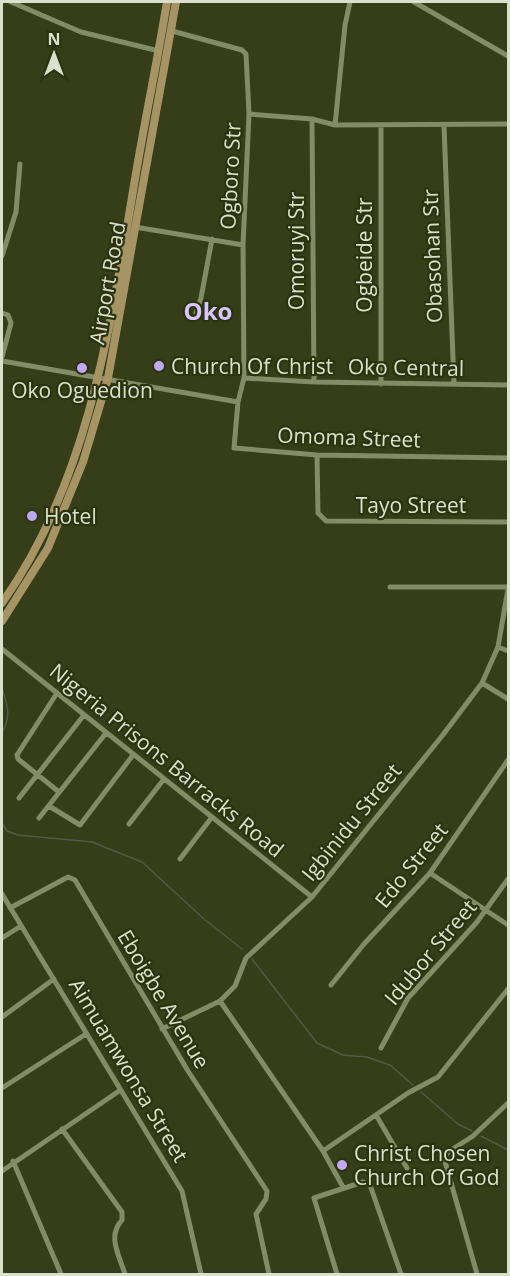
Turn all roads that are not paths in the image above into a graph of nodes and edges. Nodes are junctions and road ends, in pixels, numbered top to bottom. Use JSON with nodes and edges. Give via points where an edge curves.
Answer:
{"nodes":[{"id":1,"x":11,"y":2,"type":"edge"},
{"id":2,"x":167,"y":2,"type":"edge"},
{"id":3,"x":176,"y":2,"type":"edge"},
{"id":4,"x":350,"y":2,"type":"edge"},
{"id":5,"x":414,"y":2,"type":"edge"},
{"id":6,"x":423,"y":4,"type":"edge"},
{"id":7,"x":172,"y":31,"type":"junction"},
{"id":8,"x":159,"y":51,"type":"junction"},
{"id":9,"x":508,"y":56,"type":"edge"},
{"id":10,"x":249,"y":114,"type":"junction"},
{"id":11,"x":312,"y":119,"type":"junction"},
{"id":12,"x":508,"y":124,"type":"edge"},
{"id":13,"x":336,"y":125,"type":"junction"},
{"id":14,"x":381,"y":126,"type":"junction"},
{"id":15,"x":444,"y":126,"type":"junction"},
{"id":16,"x":20,"y":164,"type":"dead end"},
{"id":17,"x":135,"y":227,"type":"junction"},
{"id":18,"x":212,"y":239,"type":"junction"},
{"id":19,"x":243,"y":245,"type":"junction"},
{"id":20,"x":2,"y":256,"type":"edge"},
{"id":21,"x":2,"y":313,"type":"edge"},
{"id":22,"x":196,"y":313,"type":"dead end"},
{"id":23,"x":2,"y":359,"type":"edge"},
{"id":24,"x":97,"y":378,"type":"junction"},
{"id":25,"x":108,"y":378,"type":"junction"},
{"id":26,"x":244,"y":378,"type":"junction"},
{"id":27,"x":314,"y":382,"type":"junction"},
{"id":28,"x":381,"y":384,"type":"junction"},
{"id":29,"x":454,"y":384,"type":"junction"},
{"id":30,"x":508,"y":385,"type":"edge"},
{"id":31,"x":238,"y":402,"type":"junction"},
{"id":32,"x":317,"y":454,"type":"junction"},
{"id":33,"x":508,"y":458,"type":"edge"},
{"id":34,"x":508,"y":522,"type":"edge"},
{"id":35,"x":390,"y":587,"type":"dead end"},
{"id":36,"x":508,"y":588,"type":"edge"},
{"id":37,"x":2,"y":603,"type":"edge"},
{"id":38,"x":2,"y":621,"type":"edge"},
{"id":39,"x":498,"y":647,"type":"junction"},
{"id":40,"x":2,"y":649,"type":"edge"},
{"id":41,"x":508,"y":651,"type":"edge"},
{"id":42,"x":482,"y":683,"type":"junction"},
{"id":43,"x":57,"y":693,"type":"junction"},
{"id":44,"x":508,"y":699,"type":"edge"},
{"id":45,"x":84,"y":715,"type":"junction"},
{"id":46,"x":106,"y":733,"type":"junction"},
{"id":47,"x":133,"y":754,"type":"junction"},
{"id":48,"x":508,"y":760,"type":"edge"},
{"id":49,"x":37,"y":774,"type":"junction"},
{"id":50,"x":164,"y":779,"type":"junction"},
{"id":51,"x":59,"y":792,"type":"junction"},
{"id":52,"x":19,"y":798,"type":"dead end"},
{"id":53,"x":49,"y":806,"type":"junction"},
{"id":54,"x":212,"y":817,"type":"junction"},
{"id":55,"x":39,"y":818,"type":"dead end"},
{"id":56,"x":129,"y":824,"type":"dead end"},
{"id":57,"x":180,"y":859,"type":"dead end"},
{"id":58,"x":429,"y":873,"type":"junction"},
{"id":59,"x":508,"y":879,"type":"edge"},
{"id":60,"x":2,"y":894,"type":"edge"},
{"id":61,"x":312,"y":897,"type":"junction"},
{"id":62,"x":10,"y":908,"type":"junction"},
{"id":63,"x":486,"y":910,"type":"junction"},
{"id":64,"x":508,"y":925,"type":"edge"},
{"id":65,"x":21,"y":926,"type":"junction"},
{"id":66,"x":2,"y":938,"type":"edge"},
{"id":67,"x":54,"y":979,"type":"junction"},
{"id":68,"x":331,"y":985,"type":"dead end"},
{"id":69,"x":508,"y":989,"type":"edge"},
{"id":70,"x":220,"y":1001,"type":"junction"},
{"id":71,"x":2,"y":1017,"type":"edge"},
{"id":72,"x":162,"y":1029,"type":"junction"},
{"id":73,"x":86,"y":1034,"type":"junction"},
{"id":74,"x":381,"y":1048,"type":"dead end"},
{"id":75,"x":2,"y":1089,"type":"edge"},
{"id":76,"x":119,"y":1091,"type":"junction"},
{"id":77,"x":508,"y":1103,"type":"edge"},
{"id":78,"x":376,"y":1115,"type":"junction"},
{"id":79,"x":62,"y":1129,"type":"junction"},
{"id":80,"x":323,"y":1151,"type":"junction"},
{"id":81,"x":13,"y":1161,"type":"junction"},
{"id":82,"x":407,"y":1168,"type":"dead end"},
{"id":83,"x":2,"y":1171,"type":"edge"},
{"id":84,"x":343,"y":1187,"type":"junction"},
{"id":85,"x":61,"y":1275,"type":"edge"},
{"id":86,"x":125,"y":1275,"type":"edge"},
{"id":87,"x":201,"y":1275,"type":"edge"},
{"id":88,"x":270,"y":1275,"type":"edge"},
{"id":89,"x":337,"y":1275,"type":"edge"},
{"id":90,"x":401,"y":1275,"type":"edge"},
{"id":91,"x":477,"y":1275,"type":"edge"}],
"edges":[{"from":1,"to":8,"type":"street","via":[[81,32]]},
{"from":2,"to":8,"type":"main road","name":"Airport Road"},
{"from":3,"to":7,"type":"main road","name":"Airport Road"},
{"from":4,"to":13,"type":"street"},
{"from":5,"to":6,"type":"street"},
{"from":6,"to":9,"type":"street"},
{"from":7,"to":10,"type":"street","name":"Ogboro Str","via":[[246,54]]},
{"from":7,"to":17,"type":"main road","name":"Airport Road"},
{"from":8,"to":24,"type":"main road","name":"Airport Road"},
{"from":10,"to":11,"type":"street"},
{"from":10,"to":19,"type":"street","name":"Ogboro Str"},
{"from":11,"to":13,"type":"street"},
{"from":11,"to":27,"type":"street","name":"Omoruyi Str"},
{"from":12,"to":15,"type":"street"},
{"from":13,"to":14,"type":"street"},
{"from":14,"to":15,"type":"street"},
{"from":14,"to":28,"type":"street","name":"Ogbeide Str"},
{"from":15,"to":29,"type":"street","name":"Obasohan Str"},
{"from":16,"to":20,"type":"street","via":[[16,212]]},
{"from":17,"to":18,"type":"street"},
{"from":17,"to":25,"type":"main road","name":"Airport Road"},
{"from":18,"to":19,"type":"street"},
{"from":18,"to":22,"type":"street"},
{"from":19,"to":26,"type":"street","name":"Ogboro Str"},
{"from":21,"to":23,"type":"street","via":[[8,315],[11,323]]},
{"from":23,"to":24,"type":"street"},
{"from":24,"to":25,"type":"street"},
{"from":24,"to":37,"type":"main road","name":"Airport Road","via":[[75,459],[38,544]]},
{"from":25,"to":31,"type":"street"},
{"from":25,"to":38,"type":"main road","name":"Airport Road","via":[[83,462],[48,548]]},
{"from":26,"to":27,"type":"street","name":"Oko Central"},
{"from":26,"to":31,"type":"street"},
{"from":27,"to":28,"type":"street","name":"Oko Central"},
{"from":28,"to":29,"type":"street","name":"Oko Central"},
{"from":29,"to":30,"type":"street","name":"Oko Central"},
{"from":31,"to":32,"type":"street","name":"Omoma Street","via":[[234,448]]},
{"from":32,"to":33,"type":"street","name":"Omoma Street"},
{"from":32,"to":34,"type":"street","name":"Tayo Street","via":[[318,513],[326,521]]},
{"from":35,"to":36,"type":"street"},
{"from":36,"to":39,"type":"street","name":"Igbinidu Street"},
{"from":39,"to":41,"type":"street"},
{"from":39,"to":42,"type":"street","name":"Igbinidu Street"},
{"from":40,"to":43,"type":"street","name":"Nigeria Prisons Barracks Road"},
{"from":42,"to":44,"type":"street"},
{"from":42,"to":61,"type":"street","name":"Igbinidu Street"},
{"from":43,"to":45,"type":"street","name":"Nigeria Prisons Barracks Road"},
{"from":43,"to":49,"type":"street","via":[[18,755]]},
{"from":45,"to":46,"type":"street","name":"Nigeria Prisons Barracks Road"},
{"from":45,"to":49,"type":"street"},
{"from":46,"to":47,"type":"street","name":"Nigeria Prisons Barracks Road"},
{"from":46,"to":51,"type":"street"},
{"from":47,"to":50,"type":"street","name":"Nigeria Prisons Barracks Road"},
{"from":47,"to":53,"type":"street","via":[[80,825]]},
{"from":48,"to":58,"type":"street","name":"Edo Street"},
{"from":49,"to":51,"type":"street"},
{"from":49,"to":52,"type":"street"},
{"from":50,"to":54,"type":"street","name":"Nigeria Prisons Barracks Road"},
{"from":50,"to":56,"type":"street"},
{"from":51,"to":53,"type":"street"},
{"from":53,"to":55,"type":"street"},
{"from":54,"to":57,"type":"street"},
{"from":54,"to":61,"type":"street","name":"Nigeria Prisons Barracks Road"},
{"from":58,"to":63,"type":"street"},
{"from":58,"to":68,"type":"street","name":"Edo Street"},
{"from":59,"to":63,"type":"street","name":"Idubor Street"},
{"from":60,"to":62,"type":"street","name":"Aimuamwonsa Street"},
{"from":61,"to":70,"type":"street","name":"Igbinidu Street","via":[[246,958],[235,986]]},
{"from":62,"to":65,"type":"street","name":"Aimuamwonsa Street"},
{"from":62,"to":72,"type":"street","name":"Eboigbe Avenue","via":[[72,877]]},
{"from":63,"to":64,"type":"street"},
{"from":63,"to":74,"type":"street","name":"Idubor Street","via":[[408,998]]},
{"from":65,"to":66,"type":"street"},
{"from":65,"to":67,"type":"street","name":"Aimuamwonsa Street"},
{"from":67,"to":71,"type":"street"},
{"from":67,"to":73,"type":"street","name":"Aimuamwonsa Street"},
{"from":69,"to":78,"type":"street","via":[[438,1077]]},
{"from":70,"to":72,"type":"street","name":"Igbinidu Street"},
{"from":70,"to":80,"type":"street"},
{"from":72,"to":88,"type":"street","name":"Eboigbe Avenue","via":[[268,1195],[256,1214]]},
{"from":73,"to":75,"type":"street"},
{"from":73,"to":76,"type":"street","name":"Aimuamwonsa Street"},
{"from":76,"to":79,"type":"street"},
{"from":76,"to":87,"type":"street","name":"Aimuamwonsa Street","via":[[182,1191]]},
{"from":77,"to":91,"type":"street","via":[[444,1158]]},
{"from":78,"to":80,"type":"street"},
{"from":78,"to":82,"type":"street"},
{"from":79,"to":81,"type":"street"},
{"from":79,"to":86,"type":"street","via":[[122,1212],[113,1236]]},
{"from":80,"to":84,"type":"street"},
{"from":81,"to":83,"type":"street"},
{"from":81,"to":85,"type":"street"},
{"from":84,"to":89,"type":"street","via":[[314,1198]]},
{"from":84,"to":90,"type":"street","via":[[363,1182],[370,1185]]}]}
